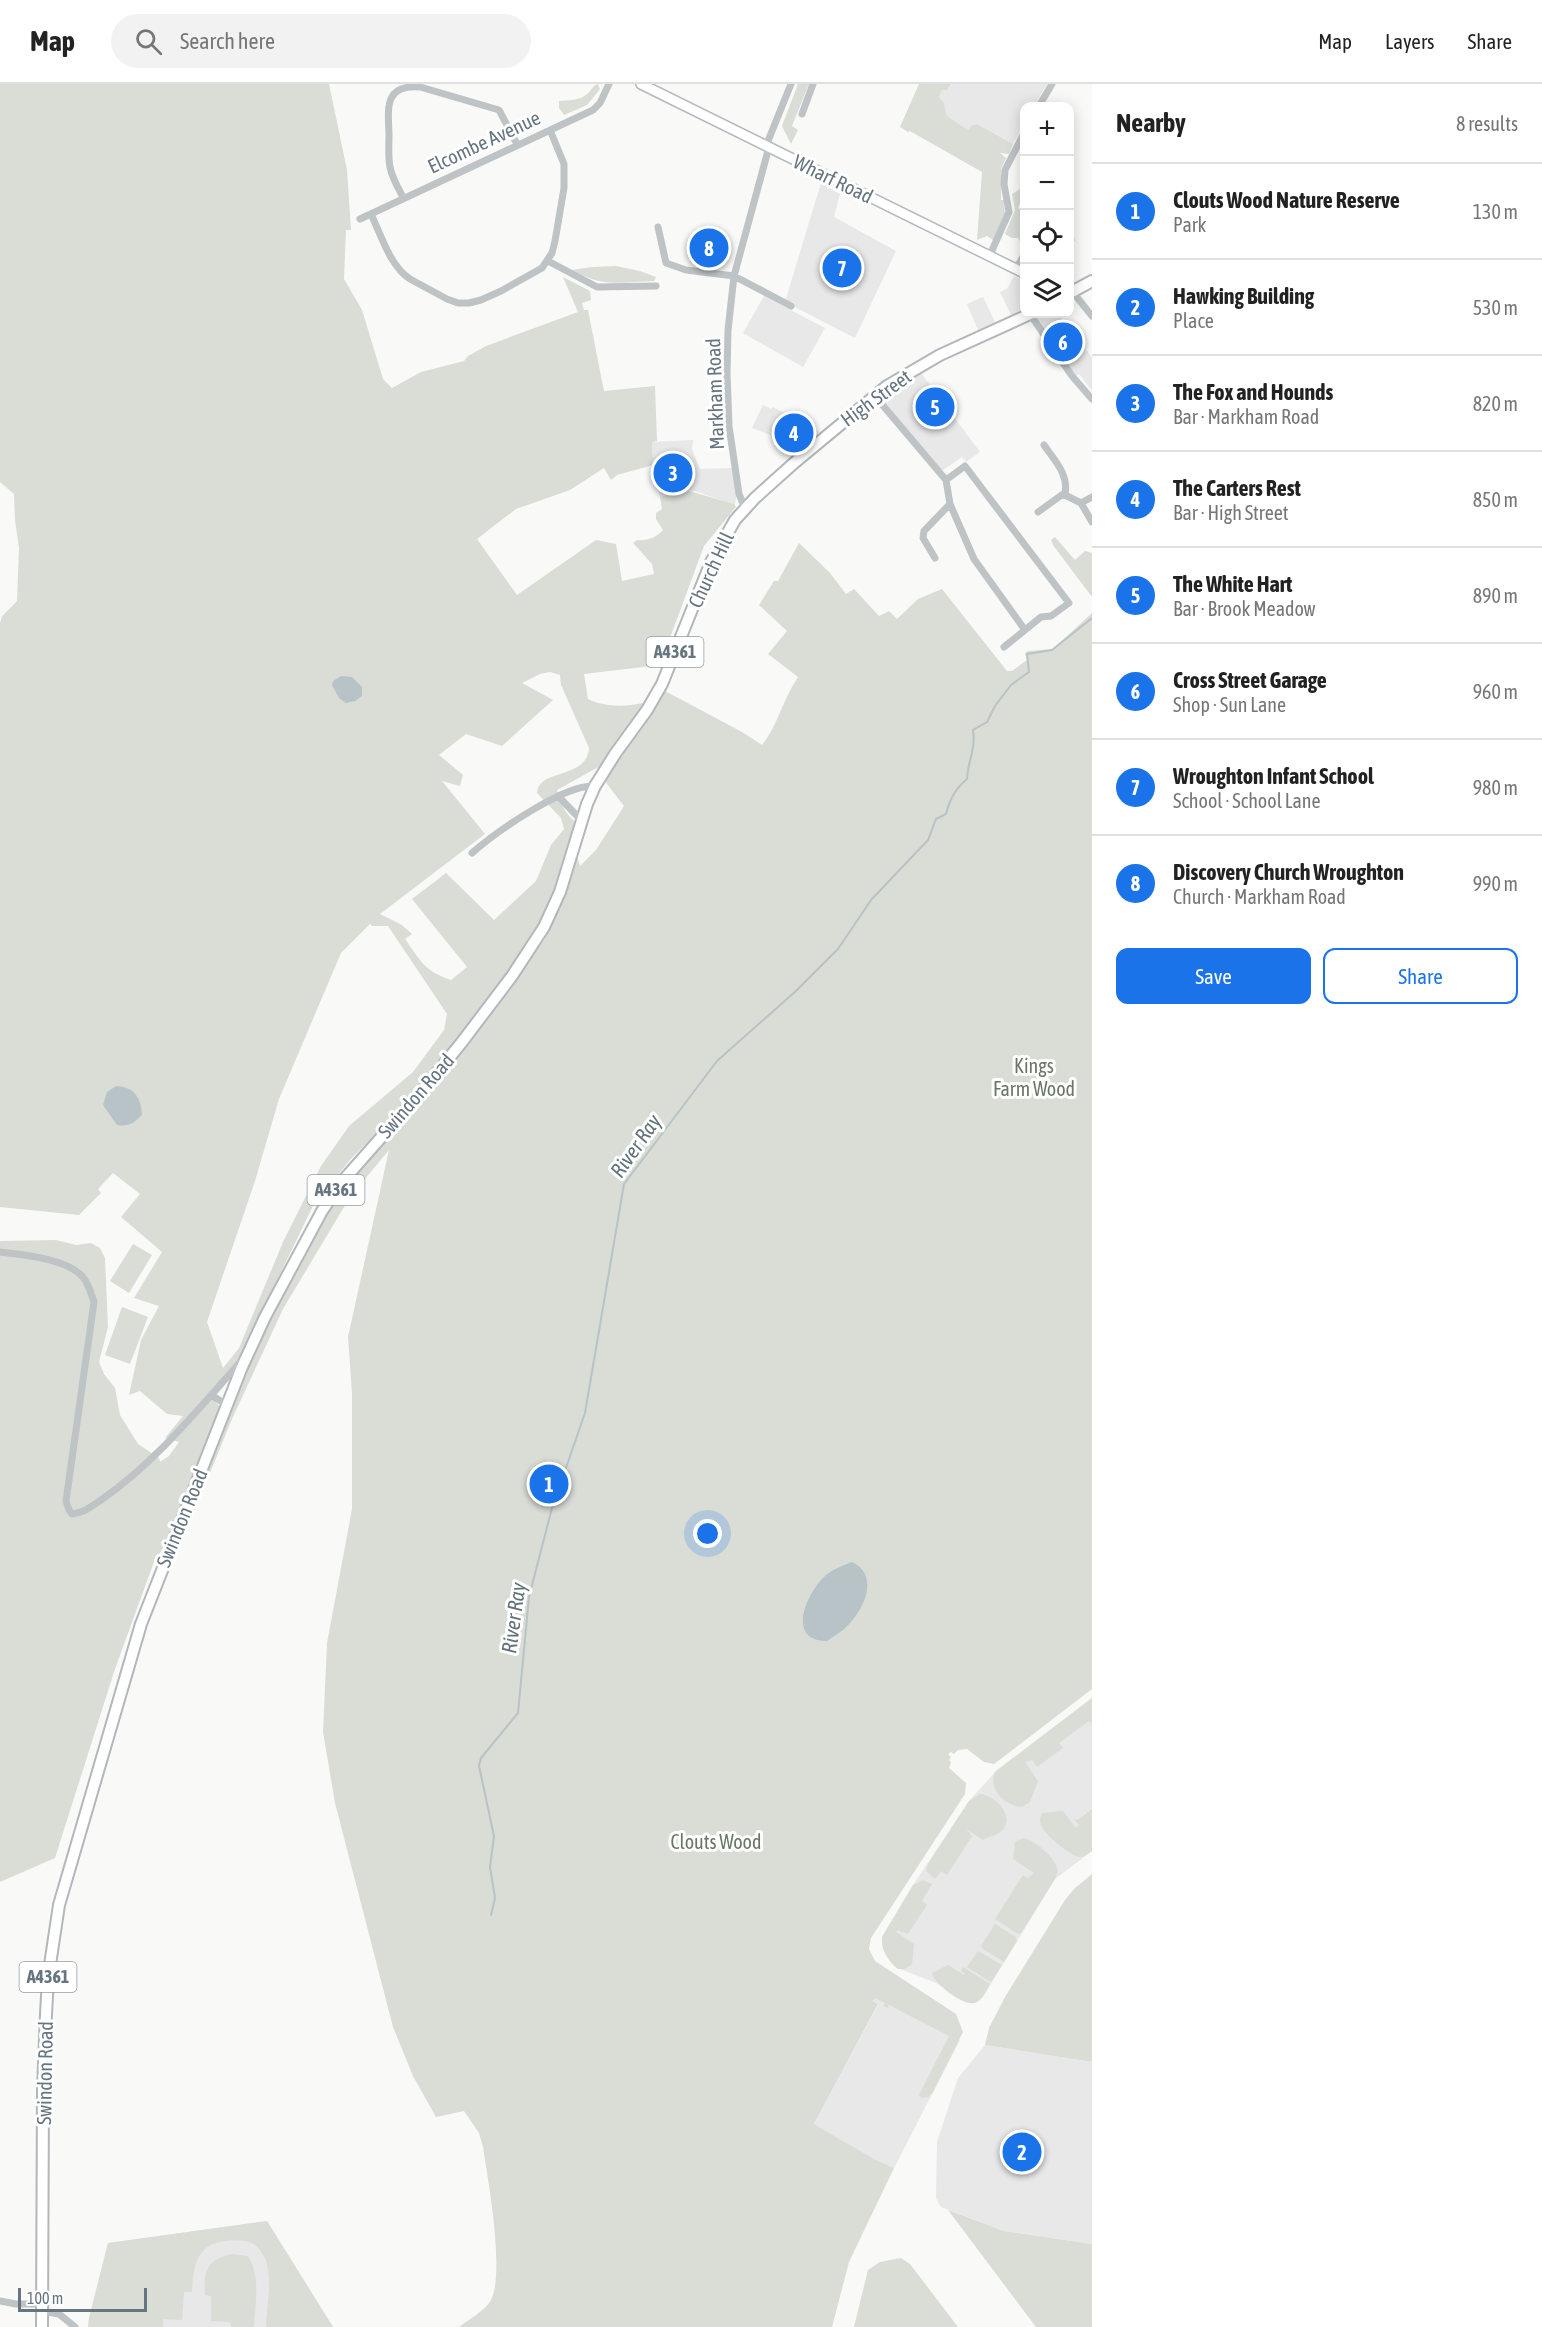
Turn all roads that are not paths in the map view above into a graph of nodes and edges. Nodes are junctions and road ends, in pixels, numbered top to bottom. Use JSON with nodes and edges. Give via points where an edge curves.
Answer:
{"nodes":[{"id":1,"x":609,"y":84,"type":"edge"},
{"id":2,"x":641,"y":84,"type":"edge"},
{"id":3,"x":791,"y":84,"type":"edge"},
{"id":4,"x":813,"y":84,"type":"edge"},
{"id":5,"x":1052,"y":84,"type":"edge"},
{"id":6,"x":1041,"y":102,"type":"edge"},
{"id":7,"x":801,"y":114,"type":"dead end"},
{"id":8,"x":550,"y":130,"type":"junction"},
{"id":9,"x":518,"y":144,"type":"junction"},
{"id":10,"x":768,"y":147,"type":"junction"},
{"id":11,"x":1020,"y":149,"type":"edge"},
{"id":12,"x":403,"y":198,"type":"junction"},
{"id":13,"x":371,"y":214,"type":"junction"},
{"id":14,"x":360,"y":219,"type":"dead end"},
{"id":15,"x":658,"y":227,"type":"dead end"},
{"id":16,"x":990,"y":255,"type":"junction"},
{"id":17,"x":548,"y":261,"type":"junction"},
{"id":18,"x":1020,"y":271,"type":"edge"},
{"id":19,"x":734,"y":276,"type":"junction"},
{"id":20,"x":1092,"y":280,"type":"edge"},
{"id":21,"x":656,"y":286,"type":"dead end"},
{"id":22,"x":1074,"y":290,"type":"edge"},
{"id":23,"x":1074,"y":295,"type":"edge"},
{"id":24,"x":791,"y":306,"type":"dead end"},
{"id":25,"x":1092,"y":316,"type":"edge"},
{"id":26,"x":1021,"y":318,"type":"edge"},
{"id":27,"x":1033,"y":318,"type":"edge"},
{"id":28,"x":874,"y":395,"type":"junction"},
{"id":29,"x":1092,"y":399,"type":"edge"},
{"id":30,"x":1044,"y":445,"type":"dead end"},
{"id":31,"x":946,"y":480,"type":"junction"},
{"id":32,"x":1065,"y":494,"type":"junction"},
{"id":33,"x":1092,"y":497,"type":"edge"},
{"id":34,"x":1081,"y":503,"type":"junction"},
{"id":35,"x":950,"y":504,"type":"junction"},
{"id":36,"x":744,"y":510,"type":"junction"},
{"id":37,"x":1038,"y":512,"type":"dead end"},
{"id":38,"x":1092,"y":522,"type":"edge"},
{"id":39,"x":935,"y":558,"type":"dead end"},
{"id":40,"x":1025,"y":630,"type":"junction"},
{"id":41,"x":1004,"y":647,"type":"dead end"},
{"id":42,"x":595,"y":786,"type":"junction"},
{"id":43,"x":558,"y":796,"type":"junction"},
{"id":44,"x":582,"y":821,"type":"junction"},
{"id":45,"x":472,"y":853,"type":"dead end"},
{"id":46,"x":0,"y":1252,"type":"edge"},
{"id":47,"x":249,"y":1352,"type":"junction"},
{"id":48,"x":211,"y":1395,"type":"junction"},
{"id":49,"x":227,"y":1405,"type":"junction"},
{"id":50,"x":0,"y":2301,"type":"edge"},
{"id":51,"x":42,"y":2308,"type":"junction"},
{"id":52,"x":42,"y":2327,"type":"edge"},
{"id":53,"x":75,"y":2327,"type":"edge"}],
"edges":[{"from":1,"to":8,"type":"street","name":"Elcombe Avenue","via":[[597,107]]},
{"from":2,"to":10,"type":"main road","name":"Wharf Road"},
{"from":3,"to":10,"type":"street","name":"Markham Road"},
{"from":4,"to":7,"type":"street"},
{"from":5,"to":6,"type":"street"},
{"from":8,"to":9,"type":"street","name":"Elcombe Avenue"},
{"from":8,"to":17,"type":"street","via":[[565,172],[563,200]]},
{"from":9,"to":12,"type":"street","name":"Elcombe Avenue"},
{"from":9,"to":12,"type":"street","via":[[499,110],[420,87],[400,88],[388,104],[390,166]]},
{"from":10,"to":16,"type":"main road","name":"Wharf Road"},
{"from":10,"to":19,"type":"street","name":"Markham Road"},
{"from":11,"to":16,"type":"street","via":[[1004,173],[1009,212]]},
{"from":12,"to":13,"type":"street","name":"Elcombe Avenue"},
{"from":13,"to":14,"type":"street","name":"Elcombe Avenue"},
{"from":13,"to":17,"type":"street","via":[[389,253],[405,275],[458,303],[475,302],[495,294],[534,274]]},
{"from":15,"to":19,"type":"street","via":[[666,263],[686,270]]},
{"from":16,"to":18,"type":"main road","name":"Wharf Road"},
{"from":17,"to":21,"type":"street","via":[[597,287]]},
{"from":19,"to":24,"type":"street"},
{"from":19,"to":36,"type":"street","name":"Markham Road","via":[[728,330],[729,426]]},
{"from":20,"to":22,"type":"main road"},
{"from":23,"to":25,"type":"street"},
{"from":26,"to":28,"type":"main road","name":"High Street","number":"A4361","via":[[940,355]]},
{"from":27,"to":29,"type":"street"},
{"from":28,"to":31,"type":"street"},
{"from":28,"to":36,"type":"main road","name":"High Street","number":"A4361"},
{"from":30,"to":32,"type":"street","via":[[1063,473]]},
{"from":31,"to":35,"type":"street"},
{"from":31,"to":40,"type":"street","via":[[965,466],[1069,603]]},
{"from":32,"to":34,"type":"street"},
{"from":32,"to":37,"type":"street"},
{"from":33,"to":34,"type":"street"},
{"from":34,"to":38,"type":"street"},
{"from":35,"to":39,"type":"street","via":[[924,531],[923,538]]},
{"from":35,"to":40,"type":"street","via":[[974,559]]},
{"from":36,"to":42,"type":"main road","name":"Church Hill","number":"A4361","via":[[711,562],[655,699]]},
{"from":40,"to":41,"type":"street"},
{"from":42,"to":43,"type":"street","via":[[584,785]]},
{"from":42,"to":44,"type":"main road","name":"Swindon Road","number":"A4361"},
{"from":43,"to":44,"type":"street"},
{"from":43,"to":45,"type":"street"},
{"from":44,"to":47,"type":"main road","name":"Swindon Road","number":"A4361","via":[[554,908],[528,952],[462,1042],[331,1197]]},
{"from":46,"to":48,"type":"street","via":[[56,1263],[77,1272],[86,1281],[94,1302],[66,1501],[72,1514],[92,1506],[152,1460]]},
{"from":47,"to":48,"type":"street"},
{"from":47,"to":49,"type":"main road","name":"Swindon Road","number":"A4361"},
{"from":48,"to":49,"type":"street"},
{"from":49,"to":51,"type":"main road","name":"Swindon Road","number":"A4361","via":[[138,1633],[59,1905],[46,2014]]},
{"from":50,"to":51,"type":"street"},
{"from":51,"to":52,"type":"main road","name":"Swindon Road","number":"A4361"},
{"from":51,"to":53,"type":"street","via":[[59,2314]]}]}
